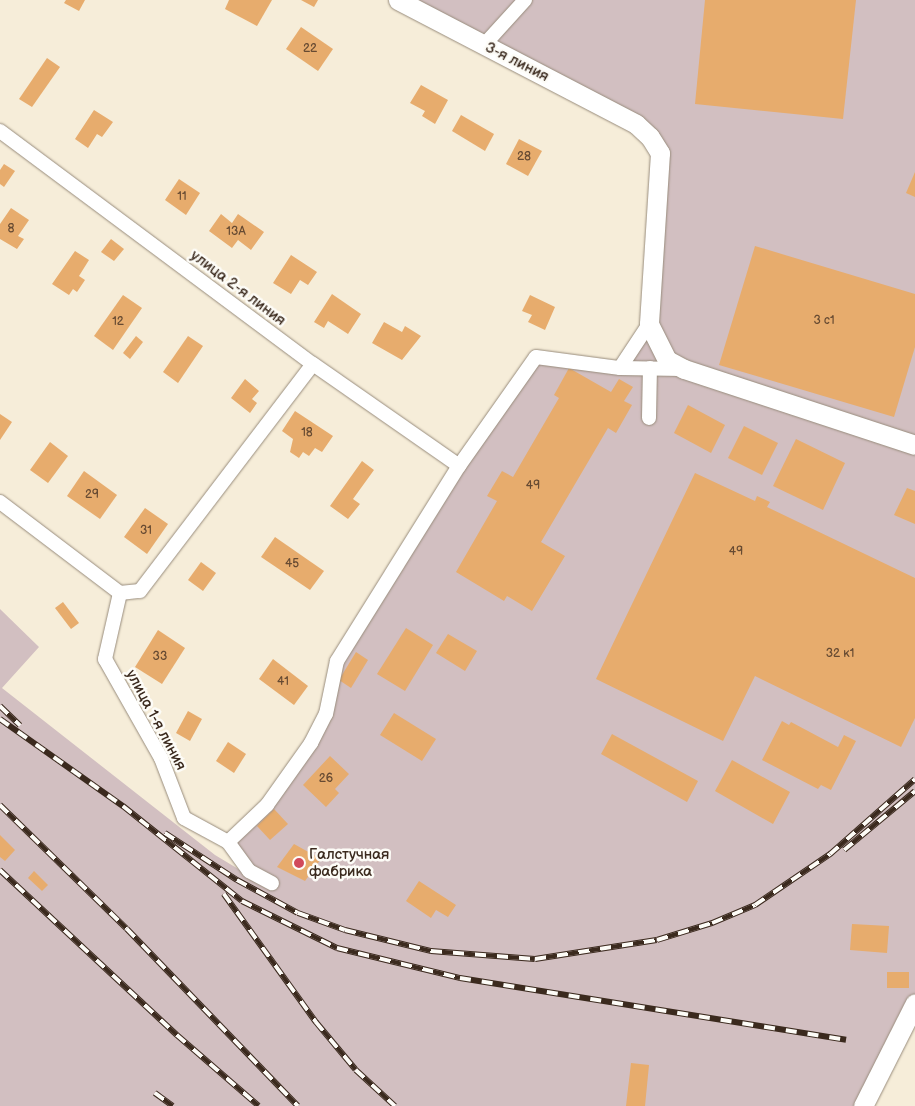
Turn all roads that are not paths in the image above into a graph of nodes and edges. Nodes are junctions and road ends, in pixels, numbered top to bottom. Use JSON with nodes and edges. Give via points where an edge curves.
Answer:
{"nodes":[{"id":1,"x":398,"y":0,"type":"edge"},
{"id":2,"x":525,"y":0,"type":"edge"},
{"id":3,"x":484,"y":45,"type":"junction"},
{"id":4,"x":0,"y":131,"type":"edge"},
{"id":5,"x":649,"y":324,"type":"junction"},
{"id":6,"x":313,"y":364,"type":"junction"},
{"id":7,"x":620,"y":368,"type":"junction"},
{"id":8,"x":650,"y":368,"type":"junction"},
{"id":9,"x":684,"y":369,"type":"junction"},
{"id":10,"x":649,"y":418,"type":"dead end"},
{"id":11,"x":915,"y":446,"type":"edge"},
{"id":12,"x":459,"y":466,"type":"junction"},
{"id":13,"x":0,"y":502,"type":"edge"},
{"id":14,"x":120,"y":593,"type":"junction"},
{"id":15,"x":228,"y":842,"type":"junction"},
{"id":16,"x":272,"y":883,"type":"dead end"},
{"id":17,"x":915,"y":1002,"type":"edge"},
{"id":18,"x":863,"y":1106,"type":"edge"}],
"edges":[{"from":1,"to":3,"type":"street","name":"3-я линия"},
{"from":2,"to":3,"type":"street"},
{"from":3,"to":5,"type":"street","name":"3-я линия","via":[[636,124],[660,153]]},
{"from":4,"to":6,"type":"street","name":"улица 2-я линия"},
{"from":5,"to":7,"type":"street"},
{"from":5,"to":9,"type":"street","via":[[667,360]]},
{"from":6,"to":12,"type":"street","name":"улица 2-я линия"},
{"from":6,"to":14,"type":"street","via":[[140,591]]},
{"from":7,"to":8,"type":"street"},
{"from":7,"to":12,"type":"street","via":[[536,357]]},
{"from":8,"to":9,"type":"street"},
{"from":8,"to":10,"type":"street"},
{"from":9,"to":11,"type":"street"},
{"from":12,"to":15,"type":"street","via":[[337,661],[326,714],[311,743],[267,805]]},
{"from":13,"to":14,"type":"street"},
{"from":14,"to":15,"type":"street","name":"улица 1-я линия","via":[[105,659],[161,758],[184,818]]},
{"from":15,"to":16,"type":"street","via":[[249,871]]},
{"from":17,"to":18,"type":"street"}]}
